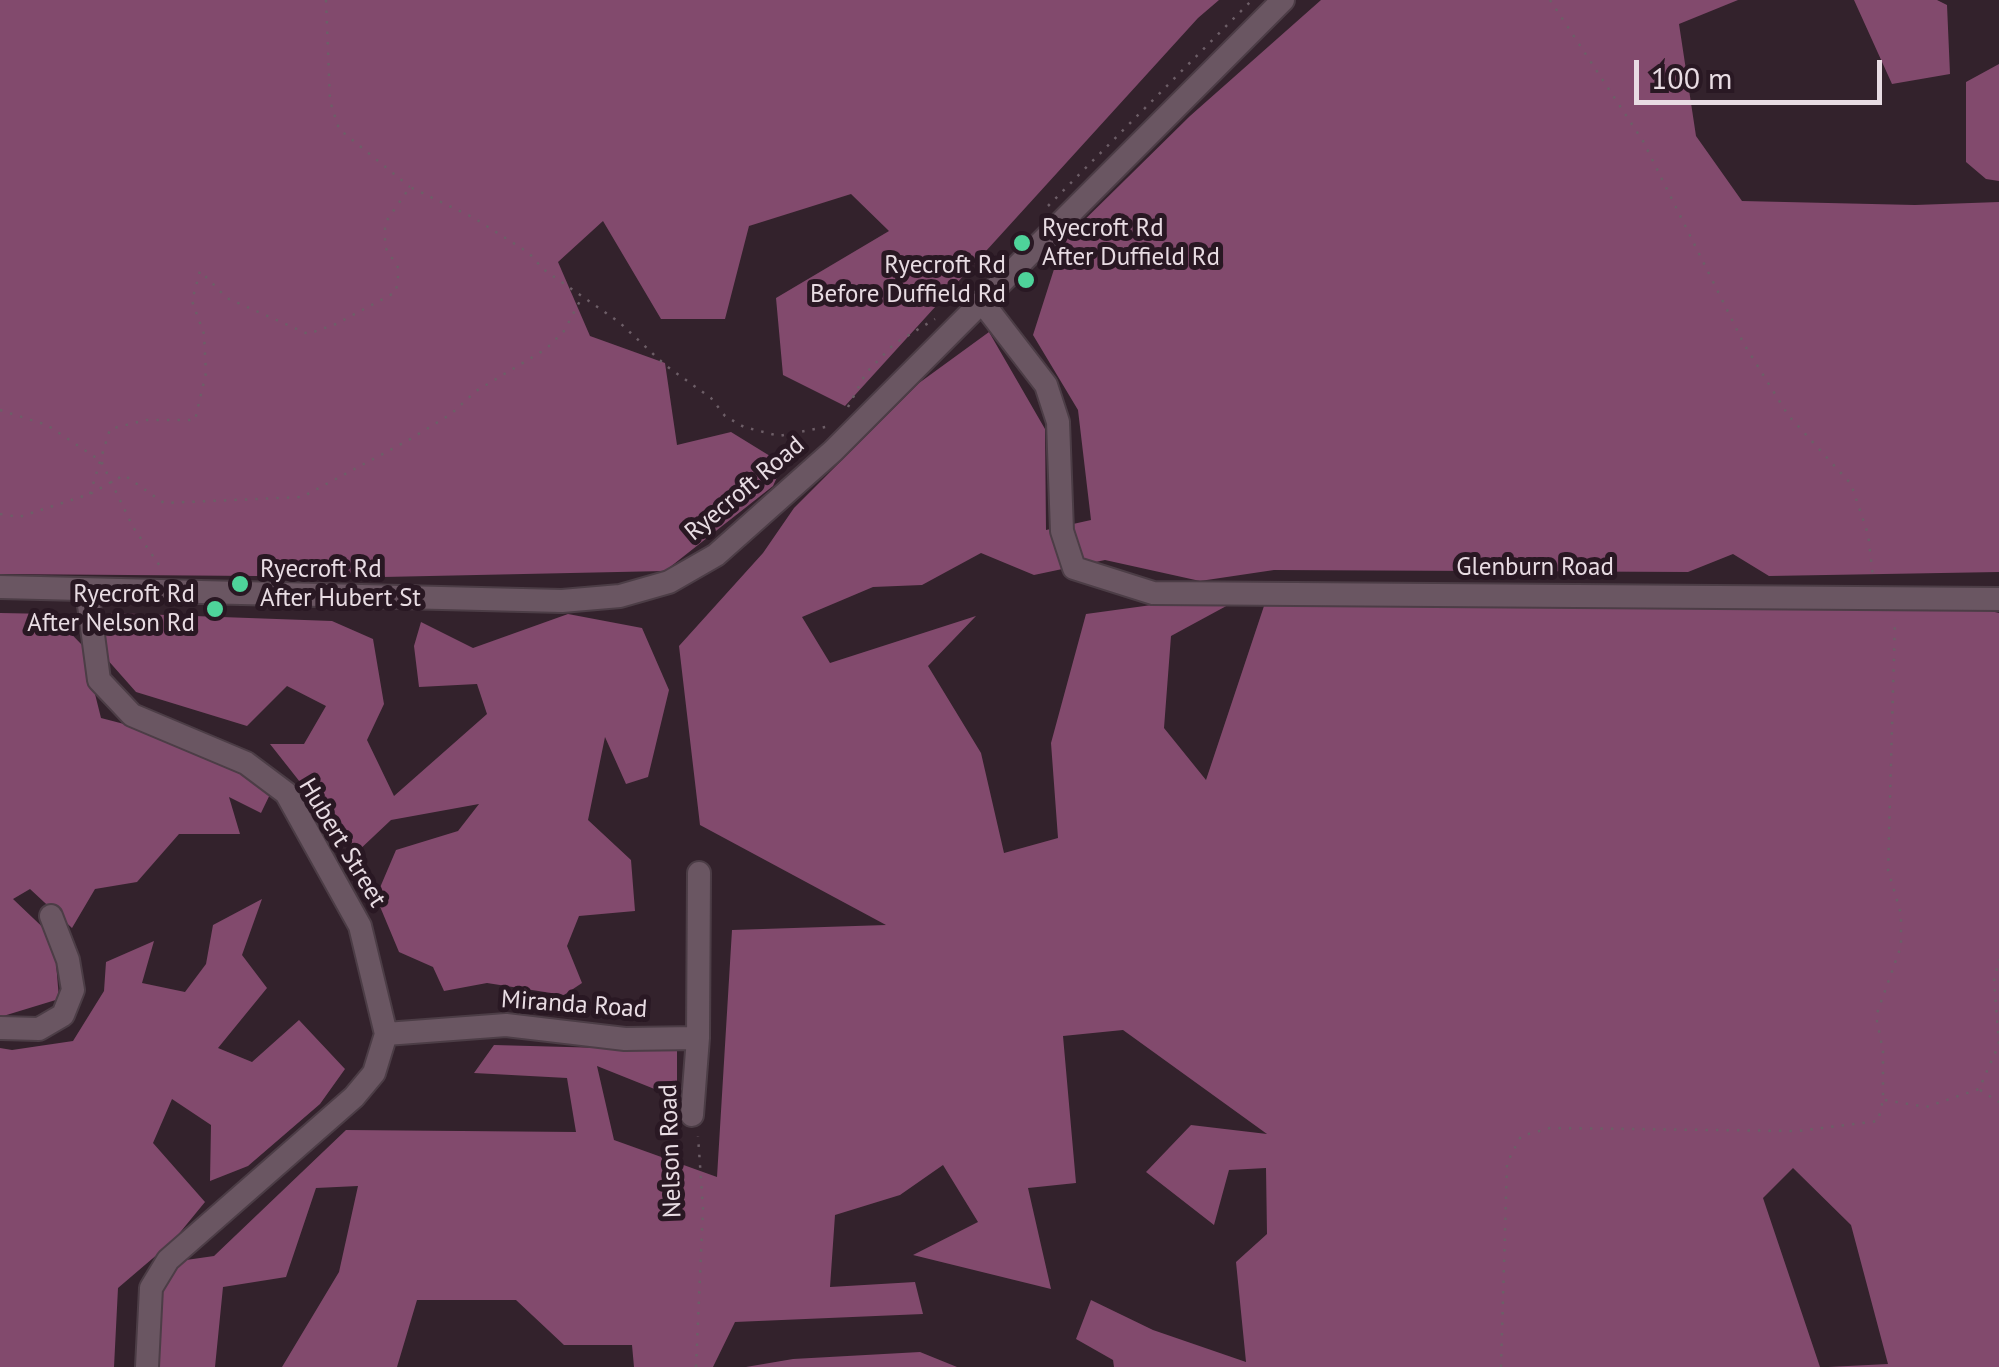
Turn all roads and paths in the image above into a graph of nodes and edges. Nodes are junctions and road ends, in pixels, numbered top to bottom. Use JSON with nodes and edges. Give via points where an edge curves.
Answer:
{"nodes":[{"id":1,"x":326,"y":0,"type":"edge"},
{"id":2,"x":1252,"y":0,"type":"edge"},
{"id":3,"x":1284,"y":0,"type":"edge"},
{"id":4,"x":1550,"y":0,"type":"edge"},
{"id":5,"x":410,"y":187,"type":"junction"},
{"id":6,"x":1043,"y":211,"type":"dead end"},
{"id":7,"x":582,"y":297,"type":"junction"},
{"id":8,"x":982,"y":302,"type":"junction"},
{"id":9,"x":963,"y":321,"type":"junction"},
{"id":10,"x":847,"y":408,"type":"dead end"},
{"id":11,"x":0,"y":410,"type":"edge"},
{"id":12,"x":838,"y":425,"type":"dead end"},
{"id":13,"x":101,"y":462,"type":"junction"},
{"id":14,"x":110,"y":482,"type":"junction"},
{"id":15,"x":90,"y":494,"type":"junction"},
{"id":16,"x":0,"y":514,"type":"edge"},
{"id":17,"x":0,"y":587,"type":"edge"},
{"id":18,"x":87,"y":590,"type":"junction"},
{"id":19,"x":164,"y":590,"type":"junction"},
{"id":20,"x":1885,"y":597,"type":"junction"},
{"id":21,"x":1999,"y":598,"type":"edge"},
{"id":22,"x":699,"y":873,"type":"dead end"},
{"id":23,"x":51,"y":916,"type":"dead end"},
{"id":24,"x":1999,"y":958,"type":"edge"},
{"id":25,"x":0,"y":1028,"type":"edge"},
{"id":26,"x":386,"y":1034,"type":"junction"},
{"id":27,"x":698,"y":1038,"type":"junction"},
{"id":28,"x":1979,"y":1090,"type":"junction"},
{"id":29,"x":1883,"y":1100,"type":"junction"},
{"id":30,"x":1999,"y":1102,"type":"edge"},
{"id":31,"x":692,"y":1115,"type":"joint"},
{"id":32,"x":147,"y":1367,"type":"edge"},
{"id":33,"x":696,"y":1367,"type":"edge"},
{"id":34,"x":1501,"y":1367,"type":"edge"}],
"edges":[{"from":1,"to":5,"type":"path","via":[[330,101],[339,129]]},
{"from":2,"to":6,"type":"path"},
{"from":3,"to":8,"type":"street","name":"Ryecroft Road"},
{"from":4,"to":20,"type":"path","via":[[1642,141],[1744,344],[1788,415],[1852,484]]},
{"from":5,"to":7,"type":"path","via":[[498,231]]},
{"from":5,"to":13,"type":"path","via":[[385,223],[385,246],[399,269],[396,292],[336,324],[308,334],[227,298],[200,272],[192,301],[204,334],[206,372],[195,420],[110,428]]},
{"from":7,"to":12,"type":"path","via":[[744,426],[779,436]]},
{"from":7,"to":14,"type":"path","via":[[546,349],[451,414],[302,497],[164,503],[124,474]]},
{"from":8,"to":9,"type":"street","name":"Ryecroft Road"},
{"from":8,"to":20,"type":"street","name":"Glenburn Road","via":[[1046,386],[1058,422],[1062,531],[1074,568],[1154,593]]},
{"from":9,"to":10,"type":"path","via":[[947,312],[894,344],[866,373]]},
{"from":9,"to":19,"type":"street","name":"Ryecroft Road","via":[[834,451],[716,554],[670,582],[620,596],[562,601]]},
{"from":11,"to":13,"type":"path","via":[[46,425]]},
{"from":13,"to":14,"type":"path"},
{"from":13,"to":15,"type":"path"},
{"from":14,"to":15,"type":"path"},
{"from":14,"to":19,"type":"path","via":[[162,568]]},
{"from":15,"to":16,"type":"path","via":[[20,517]]},
{"from":17,"to":18,"type":"street","name":"Ryecroft Road"},
{"from":18,"to":19,"type":"street","name":"Ryecroft Road"},
{"from":18,"to":26,"type":"street","name":"Hubert Street","via":[[100,680],[132,716],[246,763],[286,793],[360,926]]},
{"from":20,"to":21,"type":"street","name":"Glenburn Road"},
{"from":20,"to":29,"type":"path","via":[[1888,870],[1901,914],[1901,946],[1876,1016]]},
{"from":22,"to":27,"type":"street","name":"Nelson Road"},
{"from":23,"to":25,"type":"street","via":[[73,990],[63,1014],[39,1028]]},
{"from":24,"to":28,"type":"path","via":[[1999,1044]]},
{"from":26,"to":27,"type":"street","name":"Miranda Road","via":[[506,1025],[626,1039]]},
{"from":26,"to":32,"type":"street","via":[[374,1073],[354,1097],[168,1260],[150,1288]]},
{"from":27,"to":31,"type":"street","name":"Nelson Road"},
{"from":28,"to":29,"type":"path","via":[[1926,1107]]},
{"from":28,"to":30,"type":"path"},
{"from":29,"to":34,"type":"path","via":[[1878,1122],[1798,1131],[1550,1128],[1522,1136],[1506,1162]]},
{"from":31,"to":33,"type":"path","name":"Nelson Road","via":[[702,1208]]}]}
